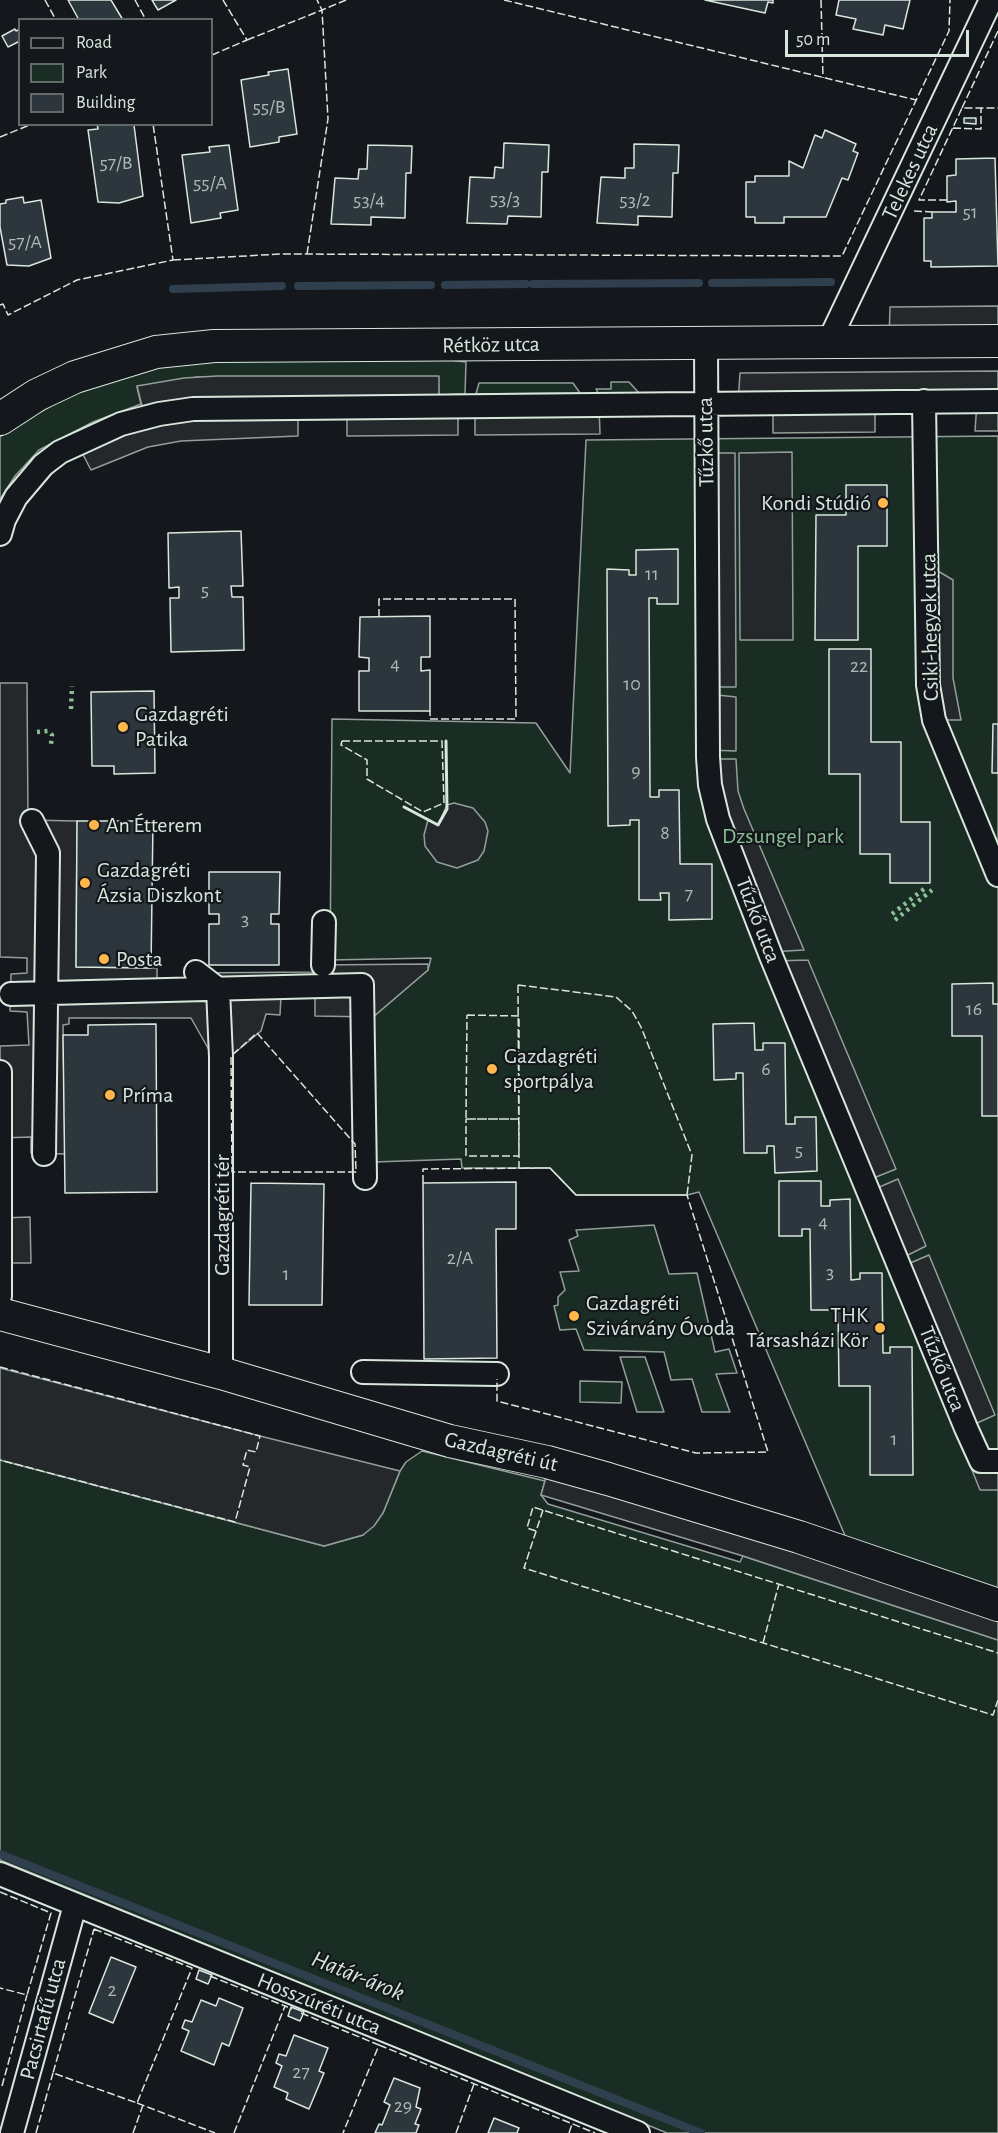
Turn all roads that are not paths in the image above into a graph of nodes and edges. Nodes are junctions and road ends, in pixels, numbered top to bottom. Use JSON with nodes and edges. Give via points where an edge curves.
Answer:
{"nodes":[{"id":1,"x":991,"y":0,"type":"edge"},
{"id":2,"x":998,"y":341,"type":"edge"},
{"id":3,"x":706,"y":343,"type":"junction"},
{"id":4,"x":828,"y":343,"type":"junction"},
{"id":5,"x":998,"y":401,"type":"edge"},
{"id":6,"x":924,"y":402,"type":"junction"},
{"id":7,"x":706,"y":404,"type":"junction"},
{"id":8,"x":0,"y":420,"type":"edge"},
{"id":9,"x":0,"y":534,"type":"edge"},
{"id":10,"x":32,"y":821,"type":"dead end"},
{"id":11,"x":998,"y":875,"type":"edge"},
{"id":12,"x":324,"y":921,"type":"dead end"},
{"id":13,"x":323,"y":965,"type":"dead end"},
{"id":14,"x":196,"y":972,"type":"dead end"},
{"id":15,"x":218,"y":989,"type":"junction"},
{"id":16,"x":47,"y":993,"type":"junction"},
{"id":17,"x":11,"y":994,"type":"dead end"},
{"id":18,"x":0,"y":1072,"type":"edge"},
{"id":19,"x":45,"y":1154,"type":"dead end"},
{"id":20,"x":365,"y":1178,"type":"dead end"},
{"id":21,"x":0,"y":1296,"type":"edge"},
{"id":22,"x":0,"y":1314,"type":"edge"},
{"id":23,"x":363,"y":1372,"type":"dead end"},
{"id":24,"x":221,"y":1373,"type":"junction"},
{"id":25,"x":497,"y":1374,"type":"dead end"},
{"id":26,"x":989,"y":1461,"type":"edge"},
{"id":27,"x":998,"y":1605,"type":"edge"},
{"id":28,"x":0,"y":1874,"type":"edge"},
{"id":29,"x":75,"y":1905,"type":"junction"},
{"id":30,"x":12,"y":2133,"type":"edge"},
{"id":31,"x":638,"y":2133,"type":"edge"}],
"edges":[{"from":1,"to":4,"type":"street","name":"Telekes utca"},
{"from":2,"to":4,"type":"street","name":"Rétköz utca"},
{"from":3,"to":4,"type":"street","name":"Rétköz utca"},
{"from":3,"to":7,"type":"street","name":"Tűzkő utca"},
{"from":3,"to":8,"type":"street","name":"Rétköz utca","via":[[214,346],[156,352],[75,377]]},
{"from":5,"to":6,"type":"street"},
{"from":6,"to":7,"type":"street"},
{"from":6,"to":11,"type":"street","name":"Csiki-hegyek utca","via":[[927,684],[934,720]]},
{"from":7,"to":9,"type":"street","via":[[194,409],[159,414],[121,424],[60,452],[43,465],[16,497]]},
{"from":7,"to":26,"type":"street","name":"Tűzkő utca","via":[[708,757],[718,819],[774,962]]},
{"from":10,"to":16,"type":"street","via":[[48,853]]},
{"from":12,"to":13,"type":"street"},
{"from":14,"to":15,"type":"street"},
{"from":15,"to":16,"type":"street"},
{"from":15,"to":20,"type":"street","via":[[362,985]]},
{"from":15,"to":24,"type":"street","name":"Gazdagréti tér"},
{"from":16,"to":17,"type":"street"},
{"from":16,"to":19,"type":"street"},
{"from":18,"to":21,"type":"street"},
{"from":22,"to":24,"type":"street","name":"Gazdagréti út"},
{"from":23,"to":25,"type":"street"},
{"from":24,"to":27,"type":"street","name":"Gazdagréti út","via":[[450,1441],[620,1483],[799,1537]]},
{"from":28,"to":29,"type":"street","name":"Hosszúréti utca"},
{"from":29,"to":30,"type":"street","name":"Pacsirtafű utca"},
{"from":29,"to":31,"type":"street","name":"Hosszúréti utca"}]}
